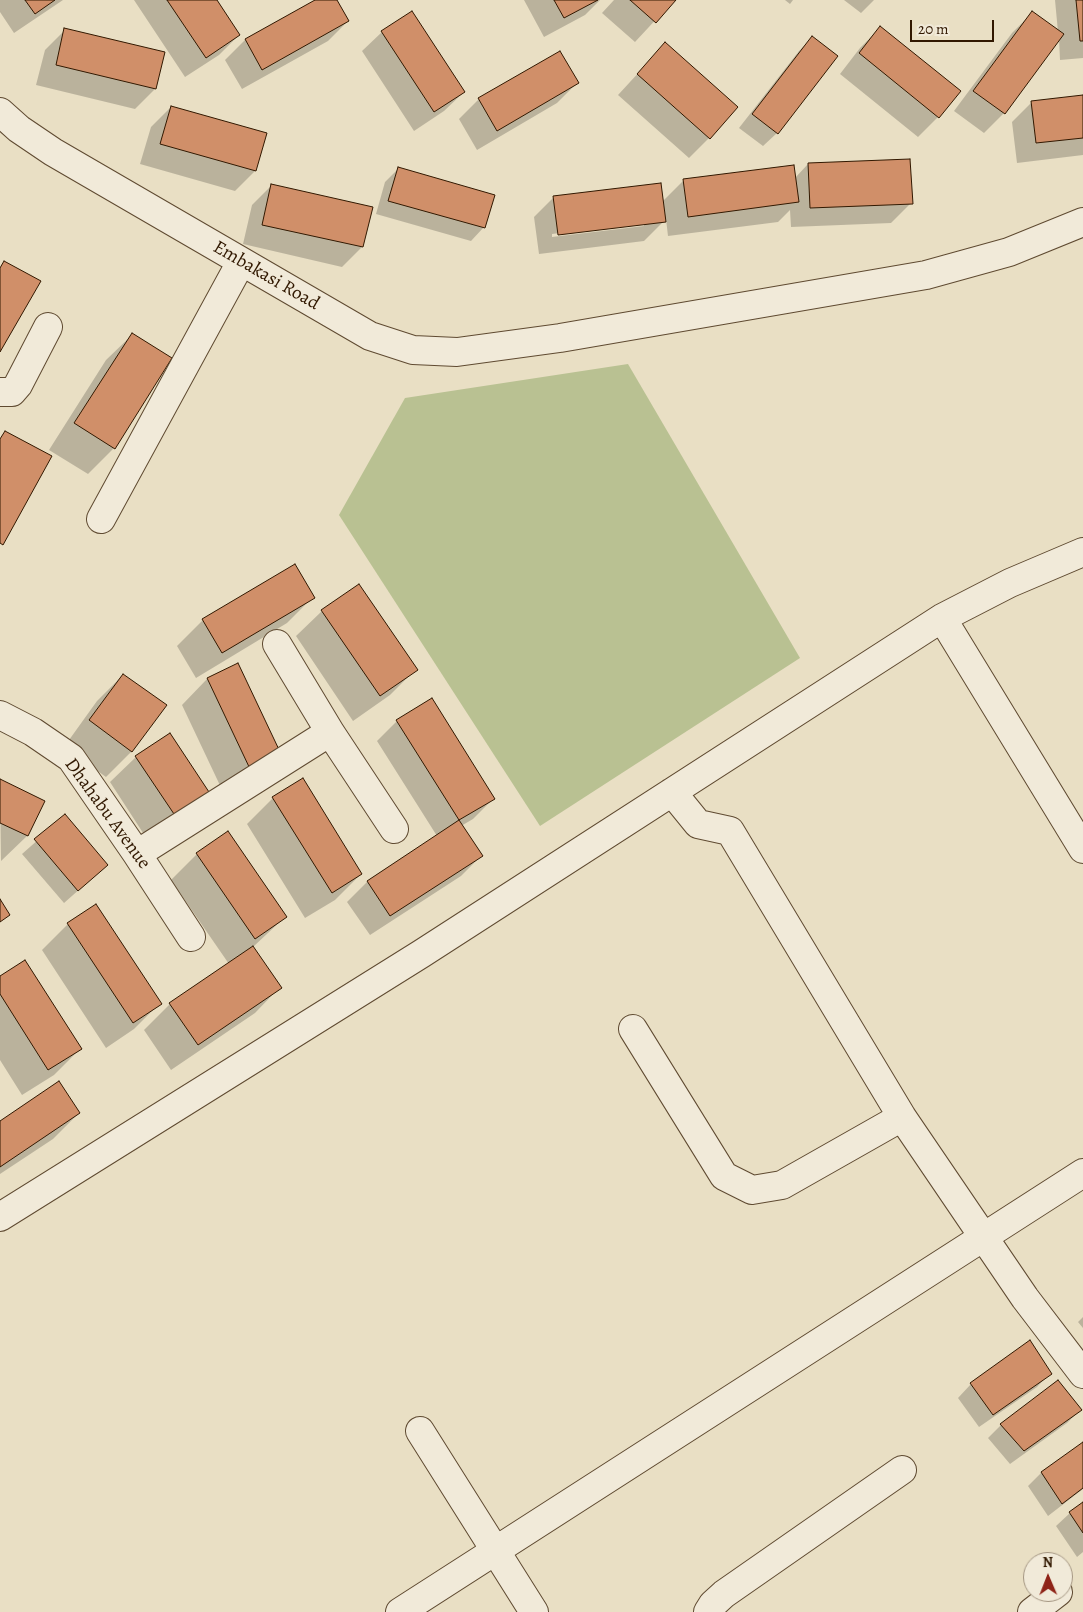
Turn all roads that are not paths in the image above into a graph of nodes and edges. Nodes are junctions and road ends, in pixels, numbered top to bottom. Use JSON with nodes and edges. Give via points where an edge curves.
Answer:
{"nodes":[{"id":1,"x":0,"y":112,"type":"edge"},
{"id":2,"x":1083,"y":222,"type":"edge"},
{"id":3,"x":242,"y":262,"type":"junction"},
{"id":4,"x":48,"y":326,"type":"dead end"},
{"id":5,"x":0,"y":392,"type":"edge"},
{"id":6,"x":101,"y":519,"type":"dead end"},
{"id":7,"x":1083,"y":552,"type":"edge"},
{"id":8,"x":942,"y":618,"type":"junction"},
{"id":9,"x":277,"y":644,"type":"dead end"},
{"id":10,"x":0,"y":716,"type":"edge"},
{"id":11,"x":330,"y":732,"type":"junction"},
{"id":12,"x":672,"y":792,"type":"junction"},
{"id":13,"x":394,"y":829,"type":"dead end"},
{"id":14,"x":1083,"y":849,"type":"edge"},
{"id":15,"x":137,"y":854,"type":"junction"},
{"id":16,"x":191,"y":937,"type":"dead end"},
{"id":17,"x":633,"y":1029,"type":"dead end"},
{"id":18,"x":902,"y":1117,"type":"junction"},
{"id":19,"x":1083,"y":1173,"type":"edge"},
{"id":20,"x":0,"y":1217,"type":"edge"},
{"id":21,"x":982,"y":1236,"type":"junction"},
{"id":22,"x":1083,"y":1374,"type":"edge"},
{"id":23,"x":420,"y":1431,"type":"dead end"},
{"id":24,"x":902,"y":1470,"type":"dead end"},
{"id":25,"x":496,"y":1552,"type":"junction"},
{"id":26,"x":1045,"y":1602,"type":"edge"},
{"id":27,"x":400,"y":1612,"type":"edge"},
{"id":28,"x":534,"y":1612,"type":"edge"},
{"id":29,"x":708,"y":1612,"type":"edge"},
{"id":30,"x":1032,"y":1612,"type":"edge"}],
"edges":[{"from":1,"to":3,"type":"street","name":"Embakasi Road","via":[[18,129],[53,152]]},
{"from":2,"to":3,"type":"street","name":"Embakasi Road","via":[[1009,252],[926,275],[560,338],[457,352],[413,350],[370,336]]},
{"from":3,"to":6,"type":"street"},
{"from":4,"to":5,"type":"street","via":[[18,384],[12,392]]},
{"from":7,"to":8,"type":"street","via":[[1010,583]]},
{"from":8,"to":12,"type":"street"},
{"from":8,"to":14,"type":"street"},
{"from":9,"to":11,"type":"street"},
{"from":10,"to":15,"type":"street","name":"Dhahabu Avenue","via":[[33,732],[70,758]]},
{"from":11,"to":13,"type":"street"},
{"from":11,"to":15,"type":"street"},
{"from":12,"to":18,"type":"street","via":[[698,824],[730,831]]},
{"from":12,"to":20,"type":"street","via":[[421,954]]},
{"from":15,"to":16,"type":"street","name":"Dhahabu Avenue"},
{"from":17,"to":18,"type":"street","via":[[724,1176],[752,1190],[782,1185]]},
{"from":18,"to":21,"type":"street"},
{"from":19,"to":21,"type":"street"},
{"from":21,"to":22,"type":"street"},
{"from":21,"to":25,"type":"street"},
{"from":23,"to":25,"type":"street"},
{"from":24,"to":29,"type":"street","via":[[724,1594]]},
{"from":25,"to":27,"type":"street"},
{"from":25,"to":28,"type":"street"},
{"from":26,"to":30,"type":"street"}]}
